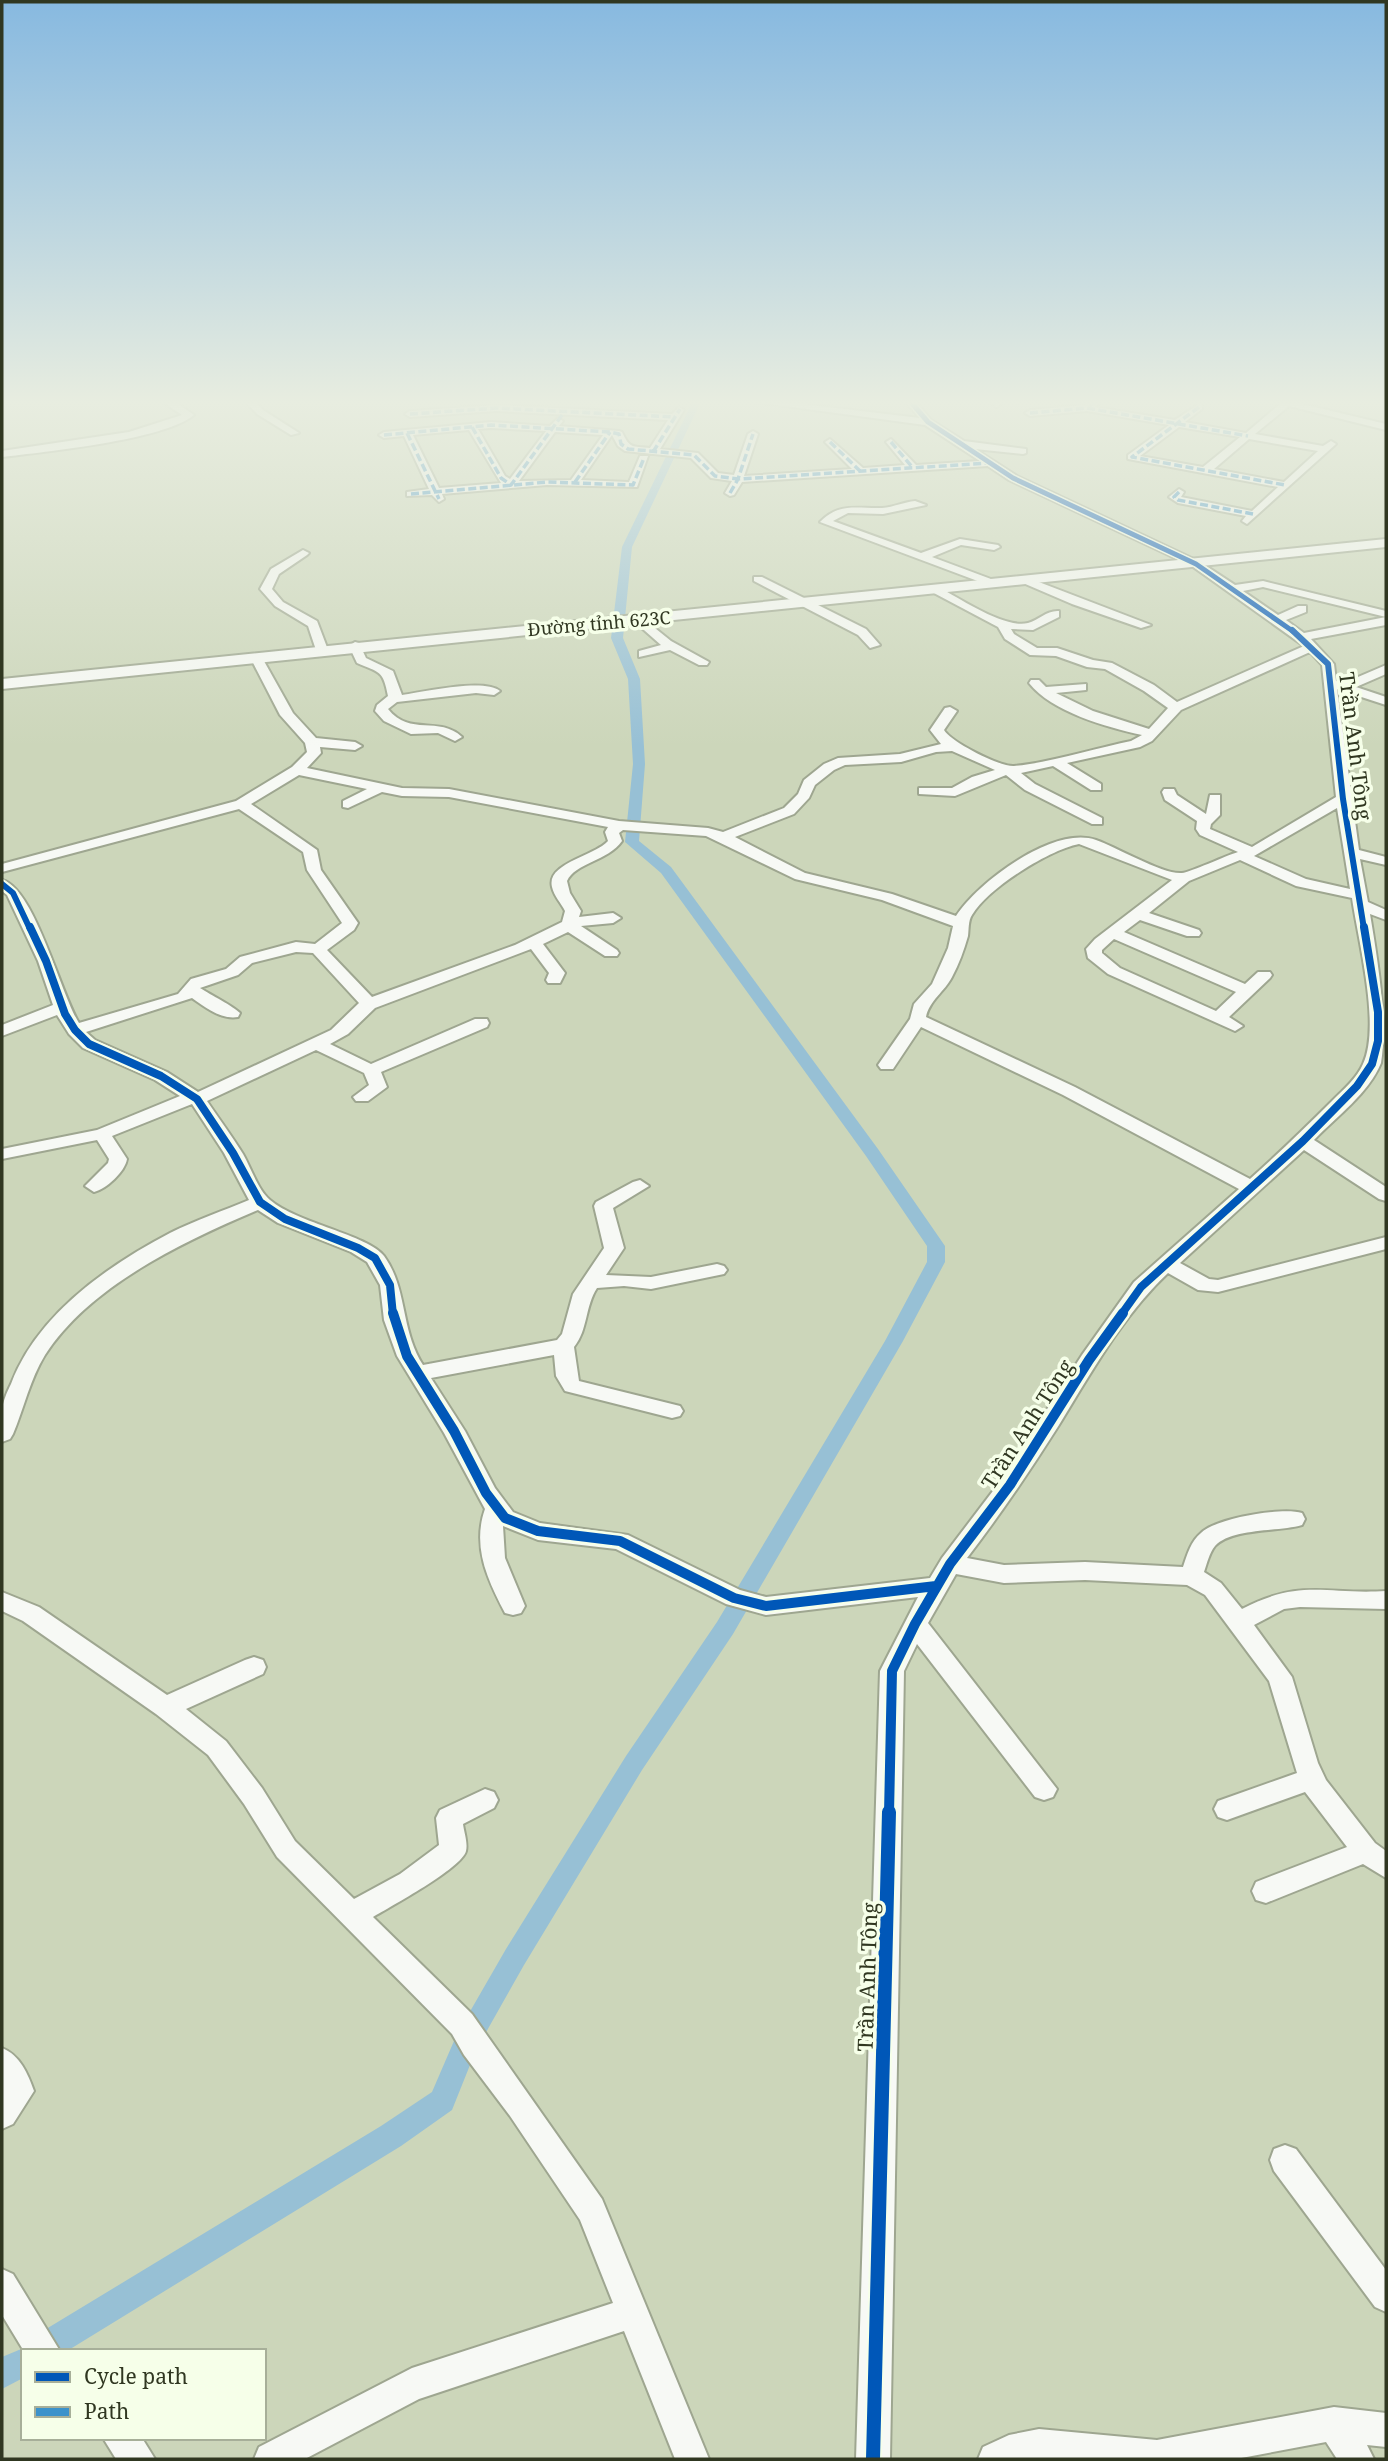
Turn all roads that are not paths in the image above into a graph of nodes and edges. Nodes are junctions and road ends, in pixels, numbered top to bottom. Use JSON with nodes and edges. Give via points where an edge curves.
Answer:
{"nodes":[{"id":1,"x":833,"y":516,"type":"edge"},
{"id":2,"x":1094,"y":516,"type":"edge"},
{"id":3,"x":1386,"y":543,"type":"edge"},
{"id":4,"x":994,"y":547,"type":"dead end"},
{"id":5,"x":303,"y":554,"type":"dead end"},
{"id":6,"x":922,"y":557,"type":"junction"},
{"id":7,"x":1196,"y":564,"type":"junction"},
{"id":8,"x":758,"y":579,"type":"dead end"},
{"id":9,"x":1027,"y":581,"type":"junction"},
{"id":10,"x":995,"y":584,"type":"junction"},
{"id":11,"x":1234,"y":589,"type":"junction"},
{"id":12,"x":936,"y":590,"type":"junction"},
{"id":13,"x":805,"y":603,"type":"junction"},
{"id":14,"x":1302,"y":609,"type":"dead end"},
{"id":15,"x":1055,"y":614,"type":"dead end"},
{"id":16,"x":1386,"y":614,"type":"edge"},
{"id":17,"x":640,"y":620,"type":"junction"},
{"id":18,"x":1277,"y":620,"type":"junction"},
{"id":19,"x":1386,"y":621,"type":"edge"},
{"id":20,"x":1003,"y":625,"type":"junction"},
{"id":21,"x":1145,"y":625,"type":"dead end"},
{"id":22,"x":1306,"y":642,"type":"junction"},
{"id":23,"x":700,"y":645,"type":"dead end"},
{"id":24,"x":874,"y":645,"type":"dead end"},
{"id":25,"x":355,"y":646,"type":"junction"},
{"id":26,"x":674,"y":648,"type":"junction"},
{"id":27,"x":322,"y":650,"type":"junction"},
{"id":28,"x":643,"y":654,"type":"dead end"},
{"id":29,"x":256,"y":657,"type":"junction"},
{"id":30,"x":703,"y":662,"type":"dead end"},
{"id":31,"x":1386,"y":668,"type":"edge"},
{"id":32,"x":2,"y":684,"type":"edge"},
{"id":33,"x":1337,"y":685,"type":"junction"},
{"id":34,"x":1081,"y":687,"type":"dead end"},
{"id":35,"x":494,"y":691,"type":"dead end"},
{"id":36,"x":396,"y":697,"type":"junction"},
{"id":37,"x":413,"y":697,"type":"junction"},
{"id":38,"x":1386,"y":701,"type":"edge"},
{"id":39,"x":430,"y":705,"type":"dead end"},
{"id":40,"x":1176,"y":707,"type":"junction"},
{"id":41,"x":950,"y":712,"type":"dead end"},
{"id":42,"x":1151,"y":733,"type":"junction"},
{"id":43,"x":455,"y":737,"type":"dead end"},
{"id":44,"x":312,"y":742,"type":"junction"},
{"id":45,"x":355,"y":746,"type":"dead end"},
{"id":46,"x":954,"y":747,"type":"junction"},
{"id":47,"x":1056,"y":762,"type":"junction"},
{"id":48,"x":297,"y":770,"type":"junction"},
{"id":49,"x":1007,"y":771,"type":"junction"},
{"id":50,"x":1096,"y":786,"type":"dead end"},
{"id":51,"x":381,"y":787,"type":"junction"},
{"id":52,"x":924,"y":791,"type":"dead end"},
{"id":53,"x":1169,"y":792,"type":"dead end"},
{"id":54,"x":1215,"y":798,"type":"dead end"},
{"id":55,"x":1343,"y":799,"type":"junction"},
{"id":56,"x":242,"y":804,"type":"junction"},
{"id":57,"x":348,"y":804,"type":"dead end"},
{"id":58,"x":1097,"y":821,"type":"dead end"},
{"id":59,"x":1205,"y":821,"type":"junction"},
{"id":60,"x":628,"y":825,"type":"junction"},
{"id":61,"x":723,"y":837,"type":"junction"},
{"id":62,"x":1353,"y":853,"type":"junction"},
{"id":63,"x":1247,"y":854,"type":"junction"},
{"id":64,"x":1386,"y":861,"type":"edge"},
{"id":65,"x":829,"y":868,"type":"dead end"},
{"id":66,"x":2,"y":869,"type":"edge"},
{"id":67,"x":1184,"y":878,"type":"junction"},
{"id":68,"x":816,"y":880,"type":"junction"},
{"id":69,"x":2,"y":884,"type":"edge"},
{"id":70,"x":1359,"y":899,"type":"junction"},
{"id":71,"x":1138,"y":914,"type":"junction"},
{"id":72,"x":1386,"y":915,"type":"edge"},
{"id":73,"x":613,"y":919,"type":"dead end"},
{"id":74,"x":570,"y":923,"type":"junction"},
{"id":75,"x":961,"y":923,"type":"junction"},
{"id":76,"x":1113,"y":933,"type":"junction"},
{"id":77,"x":1193,"y":933,"type":"dead end"},
{"id":78,"x":534,"y":944,"type":"junction"},
{"id":79,"x":318,"y":949,"type":"junction"},
{"id":80,"x":611,"y":953,"type":"dead end"},
{"id":81,"x":1264,"y":975,"type":"dead end"},
{"id":82,"x":1380,"y":979,"type":"edge"},
{"id":83,"x":554,"y":980,"type":"dead end"},
{"id":84,"x":191,"y":989,"type":"junction"},
{"id":85,"x":1248,"y":990,"type":"junction"},
{"id":86,"x":369,"y":1003,"type":"junction"},
{"id":87,"x":63,"y":1007,"type":"junction"},
{"id":88,"x":232,"y":1013,"type":"dead end"},
{"id":89,"x":1217,"y":1018,"type":"junction"},
{"id":90,"x":918,"y":1020,"type":"junction"},
{"id":91,"x":481,"y":1023,"type":"dead end"},
{"id":92,"x":1235,"y":1026,"type":"dead end"},
{"id":93,"x":75,"y":1030,"type":"junction"},
{"id":94,"x":2,"y":1031,"type":"edge"},
{"id":95,"x":317,"y":1044,"type":"junction"},
{"id":96,"x":887,"y":1065,"type":"dead end"},
{"id":97,"x":371,"y":1070,"type":"junction"},
{"id":98,"x":362,"y":1097,"type":"dead end"},
{"id":99,"x":196,"y":1098,"type":"junction"},
{"id":100,"x":102,"y":1134,"type":"junction"},
{"id":101,"x":1303,"y":1141,"type":"junction"},
{"id":102,"x":2,"y":1154,"type":"edge"},
{"id":103,"x":94,"y":1185,"type":"dead end"},
{"id":104,"x":640,"y":1186,"type":"dead end"},
{"id":105,"x":1250,"y":1187,"type":"junction"},
{"id":106,"x":1386,"y":1195,"type":"edge"},
{"id":107,"x":260,"y":1202,"type":"junction"},
{"id":108,"x":1386,"y":1243,"type":"edge"},
{"id":109,"x":1167,"y":1264,"type":"junction"},
{"id":110,"x":717,"y":1269,"type":"dead end"},
{"id":111,"x":591,"y":1282,"type":"junction"},
{"id":112,"x":564,"y":1346,"type":"junction"},
{"id":113,"x":419,"y":1373,"type":"junction"},
{"id":114,"x":672,"y":1411,"type":"dead end"},
{"id":115,"x":2,"y":1434,"type":"edge"},
{"id":116,"x":496,"y":1508,"type":"junction"},
{"id":117,"x":1294,"y":1519,"type":"dead end"},
{"id":118,"x":950,"y":1564,"type":"junction"},
{"id":119,"x":1191,"y":1576,"type":"junction"},
{"id":120,"x":936,"y":1586,"type":"junction"},
{"id":121,"x":1386,"y":1600,"type":"edge"},
{"id":122,"x":2,"y":1601,"type":"edge"},
{"id":123,"x":513,"y":1606,"type":"dead end"},
{"id":124,"x":1239,"y":1621,"type":"junction"},
{"id":125,"x":915,"y":1624,"type":"junction"},
{"id":126,"x":254,"y":1667,"type":"dead end"},
{"id":127,"x":165,"y":1707,"type":"junction"},
{"id":128,"x":1312,"y":1778,"type":"junction"},
{"id":129,"x":1044,"y":1789,"type":"dead end"},
{"id":130,"x":485,"y":1800,"type":"dead end"},
{"id":131,"x":1227,"y":1809,"type":"dead end"},
{"id":132,"x":1376,"y":1859,"type":"edge"},
{"id":133,"x":1266,"y":1891,"type":"dead end"},
{"id":134,"x":352,"y":1914,"type":"junction"},
{"id":135,"x":2,"y":2062,"type":"edge"},
{"id":136,"x":2,"y":2114,"type":"edge"},
{"id":137,"x":1285,"y":2160,"type":"dead end"},
{"id":138,"x":2,"y":2285,"type":"edge"},
{"id":139,"x":1386,"y":2296,"type":"edge"},
{"id":140,"x":630,"y":2313,"type":"junction"},
{"id":141,"x":38,"y":2344,"type":"edge"},
{"id":142,"x":1334,"y":2424,"type":"junction"},
{"id":143,"x":1386,"y":2430,"type":"edge"},
{"id":144,"x":122,"y":2440,"type":"edge"},
{"id":145,"x":138,"y":2459,"type":"edge"},
{"id":146,"x":271,"y":2459,"type":"edge"},
{"id":147,"x":692,"y":2459,"type":"edge"},
{"id":148,"x":873,"y":2459,"type":"edge"},
{"id":149,"x":995,"y":2459,"type":"edge"},
{"id":150,"x":1357,"y":2459,"type":"edge"}],
"edges":[{"from":1,"to":6,"type":"street","via":[[825,522]]},
{"from":2,"to":7,"type":"street","name":"Trần Anh Tông"},
{"from":3,"to":7,"type":"main road","name":"Đường tỉnh 623C"},
{"from":4,"to":6,"type":"street","via":[[960,542]]},
{"from":5,"to":27,"type":"street","via":[[273,573],[266,589],[279,604],[313,624]]},
{"from":6,"to":10,"type":"street"},
{"from":7,"to":9,"type":"main road","name":"Đường tỉnh 623C"},
{"from":7,"to":11,"type":"street","name":"Trần Anh Tông"},
{"from":8,"to":13,"type":"street"},
{"from":9,"to":10,"type":"main road","name":"Đường tỉnh 623C"},
{"from":9,"to":21,"type":"street"},
{"from":10,"to":12,"type":"main road","name":"Đường tỉnh 623C"},
{"from":11,"to":16,"type":"street","via":[[1263,584]]},
{"from":11,"to":18,"type":"street","name":"Trần Anh Tông"},
{"from":12,"to":13,"type":"main road","name":"Đường tỉnh 623C"},
{"from":12,"to":20,"type":"street"},
{"from":13,"to":17,"type":"main road","name":"Đường tỉnh 623C"},
{"from":13,"to":24,"type":"street","via":[[862,632]]},
{"from":14,"to":18,"type":"street"},
{"from":15,"to":20,"type":"street","via":[[1029,627]]},
{"from":17,"to":25,"type":"main road","name":"Đường tỉnh 623C"},
{"from":17,"to":26,"type":"street"},
{"from":18,"to":22,"type":"street","name":"Trần Anh Tông"},
{"from":19,"to":22,"type":"street"},
{"from":20,"to":40,"type":"street","via":[[1009,636],[1034,652],[1057,652],[1108,666]]},
{"from":22,"to":33,"type":"street","name":"Trần Anh Tông","via":[[1328,664]]},
{"from":22,"to":40,"type":"street"},
{"from":23,"to":26,"type":"street"},
{"from":25,"to":27,"type":"main road","name":"Đường tỉnh 623C"},
{"from":25,"to":36,"type":"street","via":[[360,660],[389,672]]},
{"from":26,"to":28,"type":"street"},
{"from":26,"to":30,"type":"street"},
{"from":27,"to":29,"type":"main road","name":"Đường tỉnh 623C"},
{"from":29,"to":32,"type":"main road","name":"Đường tỉnh 623C"},
{"from":29,"to":44,"type":"street","via":[[287,715]]},
{"from":31,"to":33,"type":"street"},
{"from":33,"to":38,"type":"street"},
{"from":33,"to":55,"type":"street","name":"Trần Anh Tông"},
{"from":34,"to":42,"type":"street","via":[[1038,687],[1086,712]]},
{"from":35,"to":37,"type":"street"},
{"from":36,"to":37,"type":"street"},
{"from":36,"to":43,"type":"street","via":[[382,708],[389,718],[416,731],[440,729]]},
{"from":37,"to":39,"type":"street"},
{"from":40,"to":42,"type":"street"},
{"from":41,"to":46,"type":"street","via":[[937,730]]},
{"from":42,"to":47,"type":"street","via":[[1135,744]]},
{"from":44,"to":45,"type":"street"},
{"from":44,"to":48,"type":"street","via":[[314,753]]},
{"from":46,"to":49,"type":"street"},
{"from":46,"to":61,"type":"street","via":[[901,758],[836,763],[809,783],[789,811]]},
{"from":47,"to":49,"type":"street"},
{"from":47,"to":50,"type":"street"},
{"from":48,"to":51,"type":"street"},
{"from":48,"to":56,"type":"street"},
{"from":49,"to":52,"type":"street","via":[[955,792]]},
{"from":49,"to":58,"type":"street"},
{"from":51,"to":57,"type":"street"},
{"from":51,"to":60,"type":"street","via":[[449,793]]},
{"from":53,"to":59,"type":"street"},
{"from":54,"to":59,"type":"street","via":[[1213,816]]},
{"from":55,"to":62,"type":"street","name":"Trần Anh Tông"},
{"from":55,"to":63,"type":"street"},
{"from":56,"to":66,"type":"street"},
{"from":56,"to":79,"type":"street","via":[[310,850],[314,870],[350,923]]},
{"from":59,"to":63,"type":"street","via":[[1205,832]]},
{"from":60,"to":61,"type":"street"},
{"from":60,"to":74,"type":"street","via":[[612,832],[615,841],[609,850],[560,876],[562,894],[573,911]]},
{"from":61,"to":68,"type":"street","via":[[790,872]]},
{"from":62,"to":64,"type":"street"},
{"from":62,"to":70,"type":"street","name":"Trần Anh Tông"},
{"from":63,"to":67,"type":"street"},
{"from":63,"to":70,"type":"street","via":[[1301,883]]},
{"from":65,"to":68,"type":"street"},
{"from":67,"to":71,"type":"street"},
{"from":67,"to":75,"type":"street","via":[[1082,840],[1072,841],[1051,848],[1002,879],[973,904]]},
{"from":68,"to":75,"type":"street","via":[[887,897]]},
{"from":69,"to":87,"type":"street","via":[[13,893],[30,927]]},
{"from":70,"to":72,"type":"street"},
{"from":70,"to":82,"type":"street","name":"Trần Anh Tông"},
{"from":71,"to":76,"type":"street"},
{"from":71,"to":77,"type":"street"},
{"from":73,"to":74,"type":"street"},
{"from":74,"to":78,"type":"street"},
{"from":74,"to":80,"type":"street"},
{"from":75,"to":90,"type":"street","via":[[948,968],[939,987],[921,1005]]},
{"from":76,"to":85,"type":"street"},
{"from":76,"to":89,"type":"street","via":[[1094,949],[1097,958],[1114,971]]},
{"from":78,"to":83,"type":"street","via":[[557,973]]},
{"from":78,"to":86,"type":"street"},
{"from":79,"to":84,"type":"street","via":[[296,947],[246,960],[232,972],[197,982]]},
{"from":79,"to":86,"type":"street"},
{"from":81,"to":85,"type":"street"},
{"from":82,"to":101,"type":"street","name":"Trần Anh Tông","via":[[1378,1041],[1372,1064],[1357,1087]]},
{"from":84,"to":88,"type":"street"},
{"from":84,"to":93,"type":"street","via":[[184,997]]},
{"from":85,"to":89,"type":"street"},
{"from":86,"to":95,"type":"street","via":[[346,1027]]},
{"from":87,"to":93,"type":"street"},
{"from":87,"to":94,"type":"street"},
{"from":89,"to":92,"type":"street"},
{"from":90,"to":96,"type":"street"},
{"from":90,"to":105,"type":"street","via":[[1069,1091]]},
{"from":91,"to":97,"type":"street"},
{"from":93,"to":99,"type":"street","via":[[89,1044],[161,1076]]},
{"from":95,"to":97,"type":"street"},
{"from":95,"to":99,"type":"street"},
{"from":97,"to":98,"type":"street","via":[[378,1087]]},
{"from":99,"to":100,"type":"street"},
{"from":99,"to":107,"type":"street"},
{"from":100,"to":102,"type":"street"},
{"from":100,"to":103,"type":"street","via":[[118,1159]]},
{"from":101,"to":105,"type":"street","name":"Trần Anh Tông"},
{"from":101,"to":106,"type":"street"},
{"from":104,"to":111,"type":"street","via":[[603,1206],[614,1248]]},
{"from":105,"to":109,"type":"street","name":"Trần Anh Tông"},
{"from":107,"to":113,"type":"street","via":[[285,1219],[375,1258],[390,1285],[394,1320],[407,1356]]},
{"from":107,"to":115,"type":"street","via":[[150,1254],[52,1330],[34,1355]]},
{"from":108,"to":109,"type":"street","via":[[1217,1286],[1205,1285]]},
{"from":109,"to":118,"type":"street","name":"Trần Anh Tông","via":[[1133,1298],[1088,1360],[1010,1485]]},
{"from":110,"to":111,"type":"street","via":[[651,1283]]},
{"from":111,"to":112,"type":"street"},
{"from":112,"to":113,"type":"street"},
{"from":112,"to":114,"type":"street","via":[[566,1376],[572,1386]]},
{"from":113,"to":116,"type":"street"},
{"from":116,"to":120,"type":"street","via":[[522,1527],[632,1545],[740,1600],[766,1606]]},
{"from":116,"to":123,"type":"street","via":[[489,1526],[489,1550]]},
{"from":117,"to":119,"type":"street","via":[[1213,1535],[1203,1546]]},
{"from":118,"to":119,"type":"street","via":[[1004,1574],[1085,1571]]},
{"from":118,"to":120,"type":"street","name":"Trần Anh Tông"},
{"from":119,"to":124,"type":"street","via":[[1213,1588]]},
{"from":120,"to":125,"type":"street","name":"Trần Anh Tông"},
{"from":121,"to":124,"type":"street","via":[[1286,1599]]},
{"from":122,"to":127,"type":"street","via":[[31,1614]]},
{"from":124,"to":128,"type":"street","via":[[1280,1677]]},
{"from":125,"to":129,"type":"street"},
{"from":125,"to":148,"type":"street","name":"Trần Anh Tông","via":[[892,1671]]},
{"from":126,"to":127,"type":"street"},
{"from":127,"to":134,"type":"street","via":[[217,1748],[286,1849]]},
{"from":128,"to":131,"type":"street"},
{"from":128,"to":132,"type":"street"},
{"from":130,"to":134,"type":"street","via":[[449,1818],[453,1850],[410,1882]]},
{"from":132,"to":133,"type":"street"},
{"from":134,"to":140,"type":"street","via":[[468,2034],[521,2106],[591,2210]]},
{"from":135,"to":136,"type":"street","via":[[19,2091]]},
{"from":137,"to":139,"type":"street"},
{"from":138,"to":141,"type":"street"},
{"from":140,"to":146,"type":"street","via":[[412,2385]]},
{"from":140,"to":147,"type":"street"},
{"from":142,"to":143,"type":"street"},
{"from":142,"to":149,"type":"street","via":[[1157,2457],[1039,2446]]},
{"from":142,"to":150,"type":"street"},
{"from":144,"to":145,"type":"street"}]}
